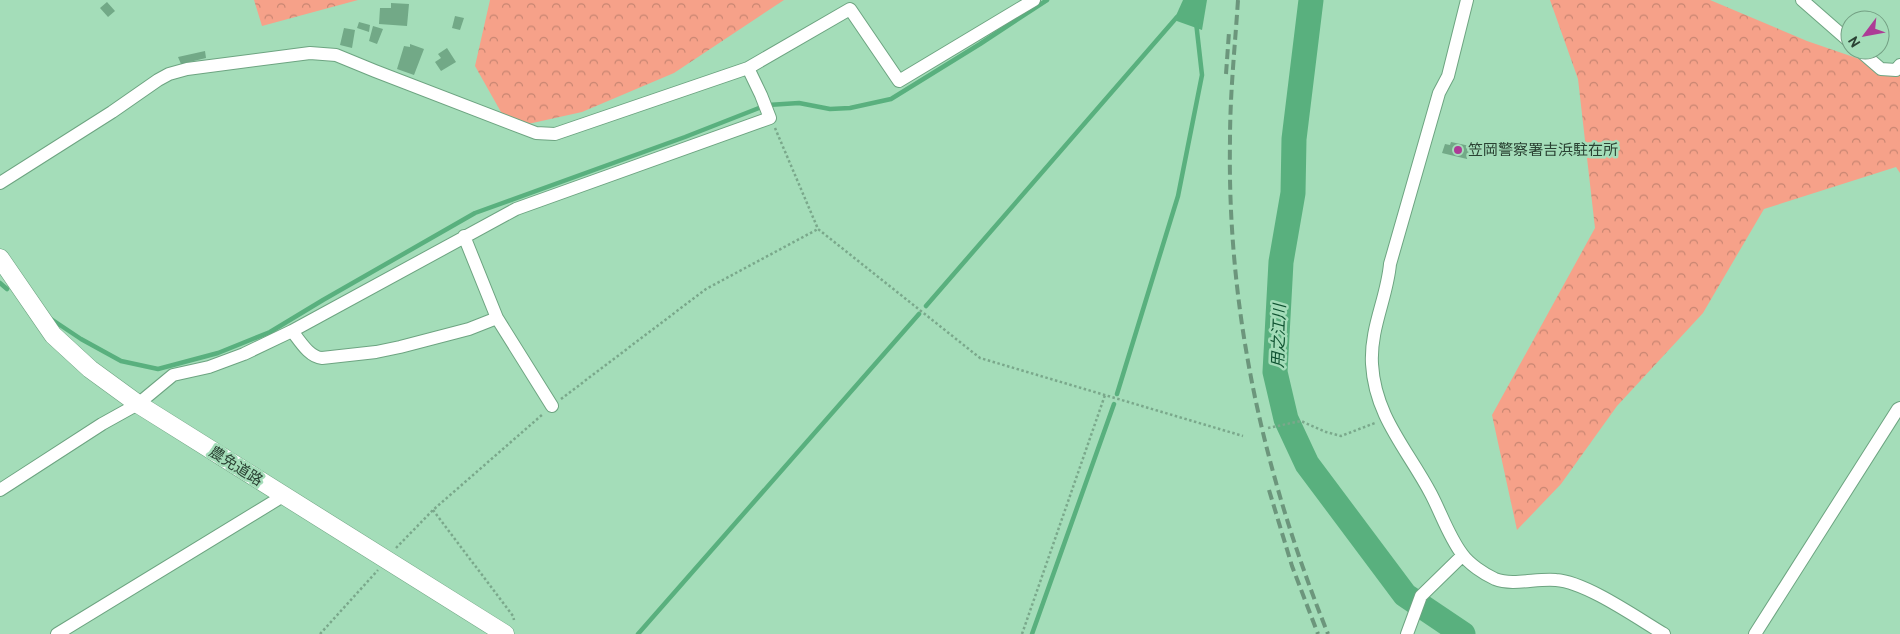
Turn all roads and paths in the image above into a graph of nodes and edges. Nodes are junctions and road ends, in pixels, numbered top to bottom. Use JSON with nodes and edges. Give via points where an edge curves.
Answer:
{"nodes":[{"id":1,"x":1034,"y":0,"type":"edge"},
{"id":2,"x":1467,"y":0,"type":"edge"},
{"id":3,"x":1802,"y":0,"type":"edge"},
{"id":4,"x":1840,"y":33,"type":"edge"},
{"id":5,"x":1870,"y":60,"type":"edge"},
{"id":6,"x":1900,"y":65,"type":"edge"},
{"id":7,"x":748,"y":70,"type":"junction"},
{"id":8,"x":768,"y":116,"type":"junction"},
{"id":9,"x":0,"y":183,"type":"edge"},
{"id":10,"x":818,"y":229,"type":"junction"},
{"id":11,"x":464,"y":236,"type":"junction"},
{"id":12,"x":0,"y":258,"type":"edge"},
{"id":13,"x":497,"y":318,"type":"junction"},
{"id":14,"x":292,"y":331,"type":"junction"},
{"id":15,"x":1105,"y":395,"type":"junction"},
{"id":16,"x":138,"y":404,"type":"junction"},
{"id":17,"x":552,"y":406,"type":"junction"},
{"id":18,"x":1900,"y":408,"type":"edge"},
{"id":19,"x":1386,"y":419,"type":"junction"},
{"id":20,"x":1268,"y":428,"type":"dead end"},
{"id":21,"x":1243,"y":436,"type":"dead end"},
{"id":22,"x":0,"y":490,"type":"edge"},
{"id":23,"x":283,"y":496,"type":"junction"},
{"id":24,"x":433,"y":510,"type":"junction"},
{"id":25,"x":1462,"y":556,"type":"junction"},
{"id":26,"x":384,"y":557,"type":"junction"},
{"id":27,"x":510,"y":629,"type":"edge"},
{"id":28,"x":57,"y":634,"type":"edge"},
{"id":29,"x":320,"y":634,"type":"edge"},
{"id":30,"x":1022,"y":634,"type":"edge"},
{"id":31,"x":1407,"y":634,"type":"edge"},
{"id":32,"x":1664,"y":634,"type":"edge"},
{"id":33,"x":1755,"y":634,"type":"edge"}],
"edges":[{"from":1,"to":7,"type":"street","via":[[899,81],[850,8]]},
{"from":2,"to":19,"type":"street","via":[[1448,76],[1438,93],[1372,336],[1372,365]]},
{"from":3,"to":4,"type":"street"},
{"from":5,"to":6,"type":"street","via":[[1880,69],[1896,70]]},
{"from":7,"to":8,"type":"street"},
{"from":7,"to":9,"type":"street","via":[[555,134],[536,132],[336,55],[310,53],[187,68],[158,80]]},
{"from":8,"to":10,"type":"path"},
{"from":8,"to":11,"type":"street","via":[[533,201]]},
{"from":10,"to":15,"type":"path","via":[[980,358]]},
{"from":10,"to":17,"type":"path","via":[[706,289]]},
{"from":11,"to":13,"type":"street"},
{"from":11,"to":14,"type":"street"},
{"from":12,"to":16,"type":"street","name":"農免道路","via":[[54,335],[90,370]]},
{"from":13,"to":14,"type":"street","via":[[469,329],[400,347],[322,358],[310,353]]},
{"from":13,"to":17,"type":"street"},
{"from":14,"to":16,"type":"street","via":[[209,367],[173,375]]},
{"from":15,"to":21,"type":"path"},
{"from":15,"to":30,"type":"path"},
{"from":16,"to":22,"type":"street"},
{"from":16,"to":23,"type":"street","name":"農免道路"},
{"from":17,"to":24,"type":"path"},
{"from":18,"to":33,"type":"street"},
{"from":19,"to":20,"type":"path","via":[[1341,436],[1301,421]]},
{"from":19,"to":25,"type":"street","via":[[1430,492]]},
{"from":23,"to":26,"type":"street","name":"農免道路"},
{"from":23,"to":28,"type":"street"},
{"from":24,"to":26,"type":"path"},
{"from":24,"to":27,"type":"path","via":[[513,616]]},
{"from":25,"to":31,"type":"street","via":[[1421,596]]},
{"from":25,"to":32,"type":"street","via":[[1498,580],[1557,580],[1576,585]]},
{"from":26,"to":27,"type":"street","name":"農免道路"},
{"from":26,"to":29,"type":"path"}]}
